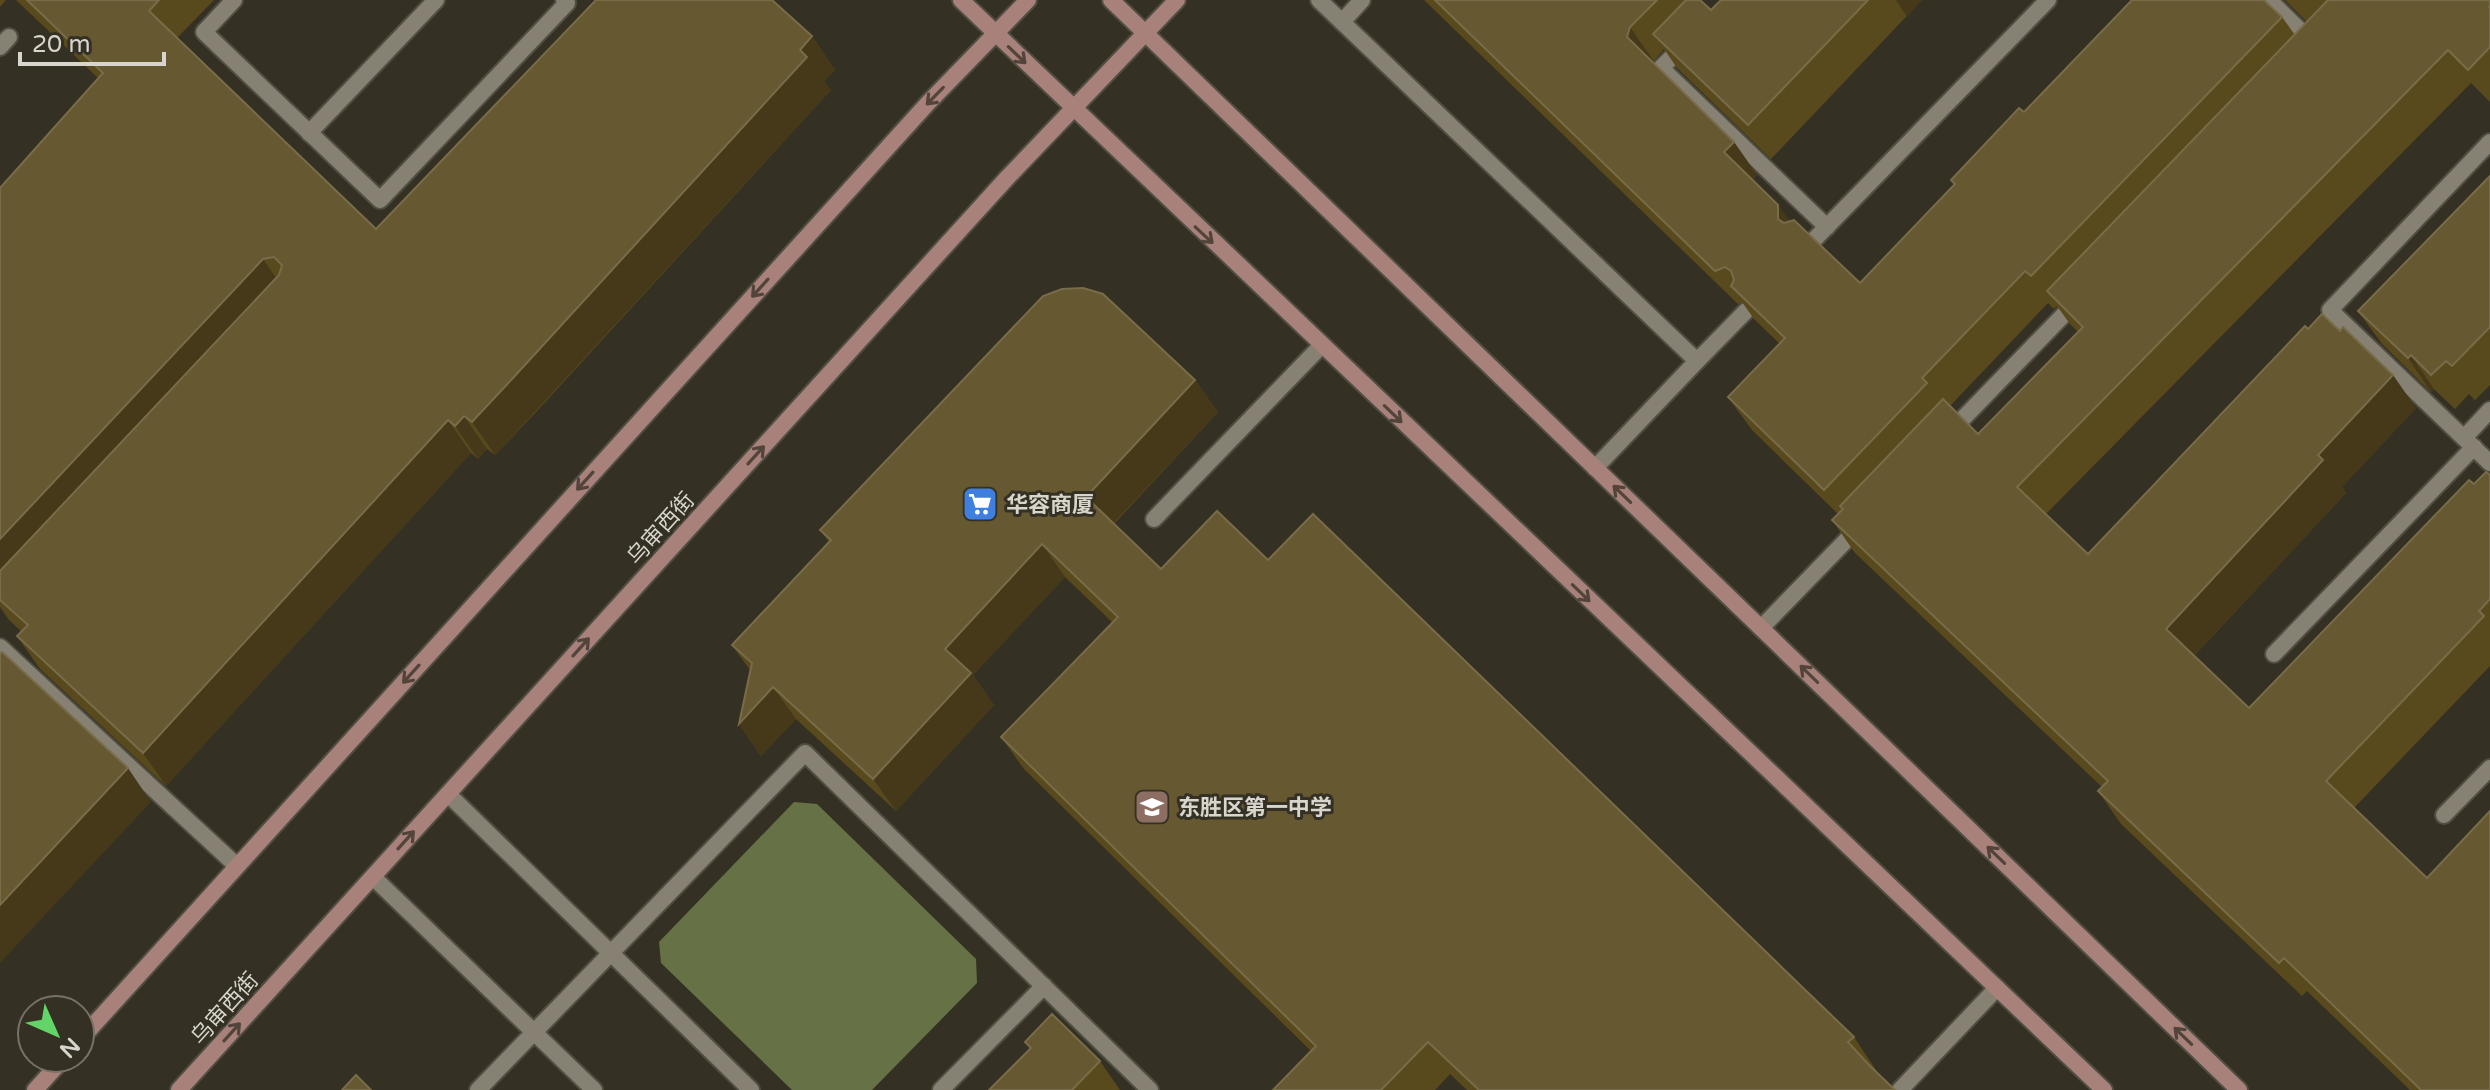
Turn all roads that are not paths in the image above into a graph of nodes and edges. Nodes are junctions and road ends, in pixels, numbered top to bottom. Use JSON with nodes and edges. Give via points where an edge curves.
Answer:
{"nodes":[{"id":1,"x":234,"y":0,"type":"edge"},
{"id":2,"x":436,"y":0,"type":"edge"},
{"id":3,"x":564,"y":0,"type":"edge"},
{"id":4,"x":961,"y":0,"type":"edge"},
{"id":5,"x":1028,"y":0,"type":"edge"},
{"id":6,"x":1111,"y":0,"type":"edge"},
{"id":7,"x":1177,"y":0,"type":"edge"},
{"id":8,"x":1319,"y":0,"type":"edge"},
{"id":9,"x":1362,"y":0,"type":"edge"},
{"id":10,"x":2048,"y":0,"type":"edge"},
{"id":11,"x":2269,"y":0,"type":"edge"},
{"id":12,"x":1342,"y":22,"type":"junction"},
{"id":13,"x":996,"y":34,"type":"junction"},
{"id":14,"x":1146,"y":34,"type":"junction"},
{"id":15,"x":1694,"y":34,"type":"edge"},
{"id":16,"x":2319,"y":50,"type":"edge"},
{"id":17,"x":1074,"y":110,"type":"junction"},
{"id":18,"x":309,"y":133,"type":"junction"},
{"id":19,"x":2490,"y":142,"type":"edge"},
{"id":20,"x":1827,"y":227,"type":"junction"},
{"id":21,"x":1809,"y":245,"type":"edge"},
{"id":22,"x":2090,"y":288,"type":"edge"},
{"id":23,"x":1746,"y":311,"type":"edge"},
{"id":24,"x":1321,"y":346,"type":"junction"},
{"id":25,"x":1697,"y":361,"type":"junction"},
{"id":26,"x":2490,"y":410,"type":"edge"},
{"id":27,"x":2469,"y":442,"type":"junction"},
{"id":28,"x":1936,"y":447,"type":"edge"},
{"id":29,"x":2490,"y":463,"type":"edge"},
{"id":30,"x":1595,"y":468,"type":"junction"},
{"id":31,"x":1870,"y":515,"type":"edge"},
{"id":32,"x":1154,"y":519,"type":"dead end"},
{"id":33,"x":1761,"y":628,"type":"junction"},
{"id":34,"x":0,"y":647,"type":"edge"},
{"id":35,"x":2274,"y":654,"type":"dead end"},
{"id":36,"x":2490,"y":768,"type":"edge"},
{"id":37,"x":448,"y":794,"type":"junction"},
{"id":38,"x":2444,"y":815,"type":"dead end"},
{"id":39,"x":237,"y":866,"type":"junction"},
{"id":40,"x":373,"y":877,"type":"junction"},
{"id":41,"x":611,"y":953,"type":"junction"},
{"id":42,"x":1044,"y":986,"type":"junction"},
{"id":43,"x":1997,"y":988,"type":"junction"},
{"id":44,"x":96,"y":1022,"type":"edge"},
{"id":45,"x":534,"y":1032,"type":"junction"},
{"id":46,"x":50,"y":1074,"type":"edge"},
{"id":47,"x":35,"y":1090,"type":"edge"},
{"id":48,"x":179,"y":1090,"type":"edge"},
{"id":49,"x":478,"y":1090,"type":"edge"},
{"id":50,"x":594,"y":1090,"type":"edge"},
{"id":51,"x":751,"y":1090,"type":"edge"},
{"id":52,"x":941,"y":1090,"type":"edge"},
{"id":53,"x":1150,"y":1090,"type":"edge"},
{"id":54,"x":1900,"y":1090,"type":"edge"},
{"id":55,"x":2104,"y":1090,"type":"edge"},
{"id":56,"x":2239,"y":1090,"type":"edge"}],
"edges":[{"from":1,"to":18,"type":"lane","via":[[204,32]]},
{"from":2,"to":18,"type":"lane"},
{"from":3,"to":18,"type":"lane","via":[[567,3],[380,200]]},
{"from":4,"to":13,"type":"street"},
{"from":5,"to":13,"type":"street"},
{"from":6,"to":14,"type":"street"},
{"from":7,"to":14,"type":"street","name":"乌审西街"},
{"from":8,"to":12,"type":"lane"},
{"from":9,"to":12,"type":"lane"},
{"from":10,"to":20,"type":"lane"},
{"from":11,"to":16,"type":"lane"},
{"from":12,"to":25,"type":"lane"},
{"from":13,"to":17,"type":"street","one_way":true},
{"from":13,"to":39,"type":"street","one_way":true},
{"from":14,"to":17,"type":"street","name":"乌审西街"},
{"from":14,"to":30,"type":"street"},
{"from":15,"to":20,"type":"lane","via":[[1661,68]]},
{"from":17,"to":24,"type":"street","one_way":true},
{"from":37,"to":17,"type":"street","name":"乌审西街","one_way":true},
{"from":19,"to":27,"type":"lane","via":[[2330,310],[2340,331]]},
{"from":20,"to":21,"type":"lane"},
{"from":22,"to":28,"type":"lane"},
{"from":23,"to":25,"type":"lane"},
{"from":24,"to":32,"type":"lane"},
{"from":24,"to":43,"type":"street","one_way":true},
{"from":25,"to":30,"type":"lane"},
{"from":26,"to":27,"type":"lane"},
{"from":27,"to":29,"type":"lane"},
{"from":27,"to":35,"type":"lane"},
{"from":33,"to":30,"type":"street","one_way":true},
{"from":31,"to":33,"type":"lane"},
{"from":56,"to":33,"type":"street","one_way":true},
{"from":34,"to":39,"type":"lane"},
{"from":36,"to":38,"type":"lane"},
{"from":40,"to":37,"type":"street","name":"乌审西街","one_way":true},
{"from":37,"to":41,"type":"lane"},
{"from":39,"to":44,"type":"street"},
{"from":40,"to":45,"type":"lane"},
{"from":48,"to":40,"type":"street","name":"乌审西街","one_way":true},
{"from":41,"to":42,"type":"lane","via":[[805,753]]},
{"from":41,"to":45,"type":"lane"},
{"from":41,"to":51,"type":"lane"},
{"from":42,"to":52,"type":"lane"},
{"from":42,"to":53,"type":"lane"},
{"from":43,"to":54,"type":"lane"},
{"from":43,"to":55,"type":"street"},
{"from":45,"to":49,"type":"lane"},
{"from":45,"to":50,"type":"lane"},
{"from":46,"to":47,"type":"street"}]}
